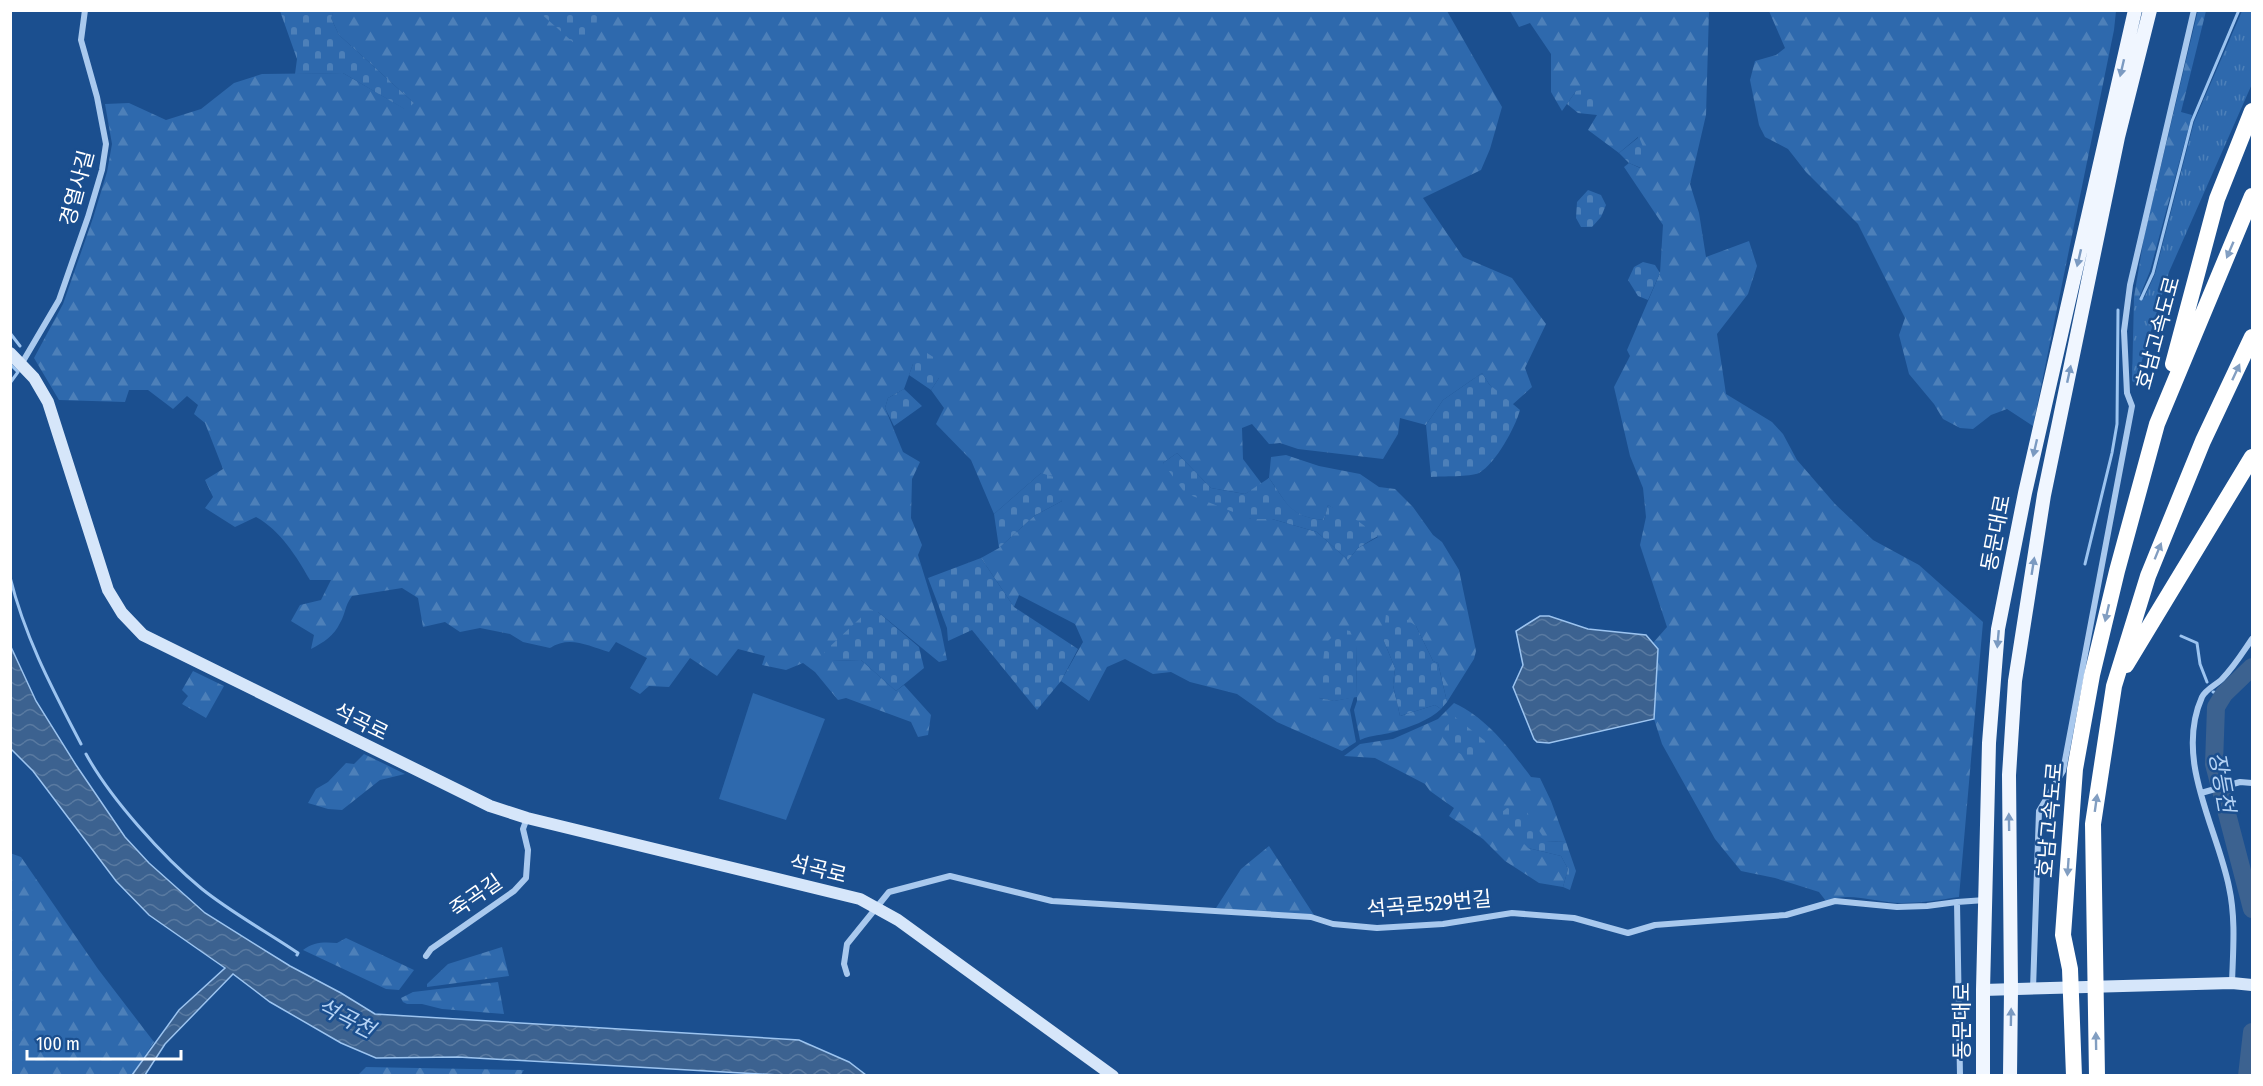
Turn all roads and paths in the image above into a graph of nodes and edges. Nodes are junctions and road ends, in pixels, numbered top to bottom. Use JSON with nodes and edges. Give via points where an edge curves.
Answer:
{"nodes":[{"id":1,"x":85,"y":10,"type":"edge"},
{"id":2,"x":2126,"y":10,"type":"edge"},
{"id":3,"x":2135,"y":10,"type":"edge"},
{"id":4,"x":2150,"y":10,"type":"edge"},
{"id":5,"x":2194,"y":10,"type":"edge"},
{"id":6,"x":2130,"y":33,"type":"junction"},
{"id":7,"x":2253,"y":111,"type":"edge"},
{"id":8,"x":2253,"y":196,"type":"edge"},
{"id":9,"x":2253,"y":337,"type":"edge"},
{"id":10,"x":10,"y":352,"type":"edge"},
{"id":11,"x":22,"y":363,"type":"junction"},
{"id":12,"x":2253,"y":457,"type":"edge"},
{"id":13,"x":2117,"y":571,"type":"junction"},
{"id":14,"x":2253,"y":639,"type":"edge"},
{"id":15,"x":2114,"y":686,"type":"junction"},
{"id":16,"x":2253,"y":783,"type":"edge"},
{"id":17,"x":2204,"y":793,"type":"junction"},
{"id":18,"x":527,"y":818,"type":"junction"},
{"id":19,"x":1985,"y":900,"type":"junction"},
{"id":20,"x":1957,"y":902,"type":"junction"},
{"id":21,"x":876,"y":907,"type":"junction"},
{"id":22,"x":426,"y":956,"type":"dead end"},
{"id":23,"x":847,"y":974,"type":"dead end"},
{"id":24,"x":2235,"y":983,"type":"junction"},
{"id":25,"x":2253,"y":985,"type":"edge"},
{"id":26,"x":2033,"y":989,"type":"junction"},
{"id":27,"x":1983,"y":990,"type":"junction"},
{"id":28,"x":2011,"y":990,"type":"junction"},
{"id":29,"x":1113,"y":1076,"type":"edge"},
{"id":30,"x":1960,"y":1076,"type":"edge"},
{"id":31,"x":1983,"y":1076,"type":"edge"},
{"id":32,"x":2010,"y":1076,"type":"edge"},
{"id":33,"x":2074,"y":1076,"type":"edge"},
{"id":34,"x":2097,"y":1076,"type":"edge"}],
"edges":[{"from":1,"to":11,"type":"street","name":"경열사길","via":[[81,40],[106,144],[102,170],[59,300]]},
{"from":2,"to":6,"type":"main road"},
{"from":3,"to":6,"type":"main road","name":"동문대로"},
{"from":28,"to":4,"type":"main road","name":"동문대로","one_way":true,"via":[[2009,775],[2015,681],[2047,484],[2118,137]]},
{"from":5,"to":26,"type":"street","via":[[2130,285],[2124,331],[2127,393],[2132,406],[2063,771],[2039,811]]},
{"from":6,"to":19,"type":"main road","name":"동문대로","one_way":true,"via":[[2027,482],[1998,629],[1989,743]]},
{"from":7,"to":13,"type":"highway","name":"호남고속도로","via":[[2217,199]]},
{"from":8,"to":13,"type":"highway","name":"호남고속도로","one_way":true,"via":[[2157,424]]},
{"from":15,"to":9,"type":"highway","name":"호남고속도로","one_way":true,"via":[[2148,576],[2203,441]]},
{"from":10,"to":11,"type":"street","name":"석곡로"},
{"from":11,"to":18,"type":"street","name":"석곡로","via":[[48,402],[108,590],[122,613],[143,635],[445,785]]},
{"from":12,"to":15,"type":"highway","name":"호남고속도로"},
{"from":13,"to":33,"type":"highway","name":"호남고속도로","one_way":true,"via":[[2075,769],[2063,935],[2070,969]]},
{"from":14,"to":17,"type":"street","via":[[2200,703],[2193,746]]},
{"from":34,"to":15,"type":"highway","name":"호남고속도로","one_way":true,"via":[[2093,824]]},
{"from":16,"to":17,"type":"street","via":[[2240,782]]},
{"from":17,"to":24,"type":"street","via":[[2229,888]]},
{"from":18,"to":21,"type":"street","name":"석곡로","via":[[845,895]]},
{"from":18,"to":22,"type":"street","name":"죽곡길","via":[[523,830],[528,850],[526,878],[430,949]]},
{"from":19,"to":20,"type":"street","name":"석곡로529번길"},
{"from":19,"to":27,"type":"main road","name":"동문대로"},
{"from":20,"to":21,"type":"street","name":"석곡로529번길","via":[[1897,907],[1835,902],[1786,915],[1655,925],[1628,933],[1574,918],[1512,913],[1443,924],[1377,928],[1334,924],[1311,917],[1052,901],[950,876],[889,892]]},
{"from":20,"to":30,"type":"street"},
{"from":21,"to":23,"type":"street","via":[[847,944]]},
{"from":21,"to":29,"type":"street","name":"석곡로"},
{"from":24,"to":25,"type":"street"},
{"from":24,"to":26,"type":"street"},
{"from":26,"to":28,"type":"street"},
{"from":27,"to":28,"type":"street"},
{"from":27,"to":31,"type":"main road","name":"동문대로"},
{"from":32,"to":28,"type":"main road","name":"동문대로","one_way":true}]}
